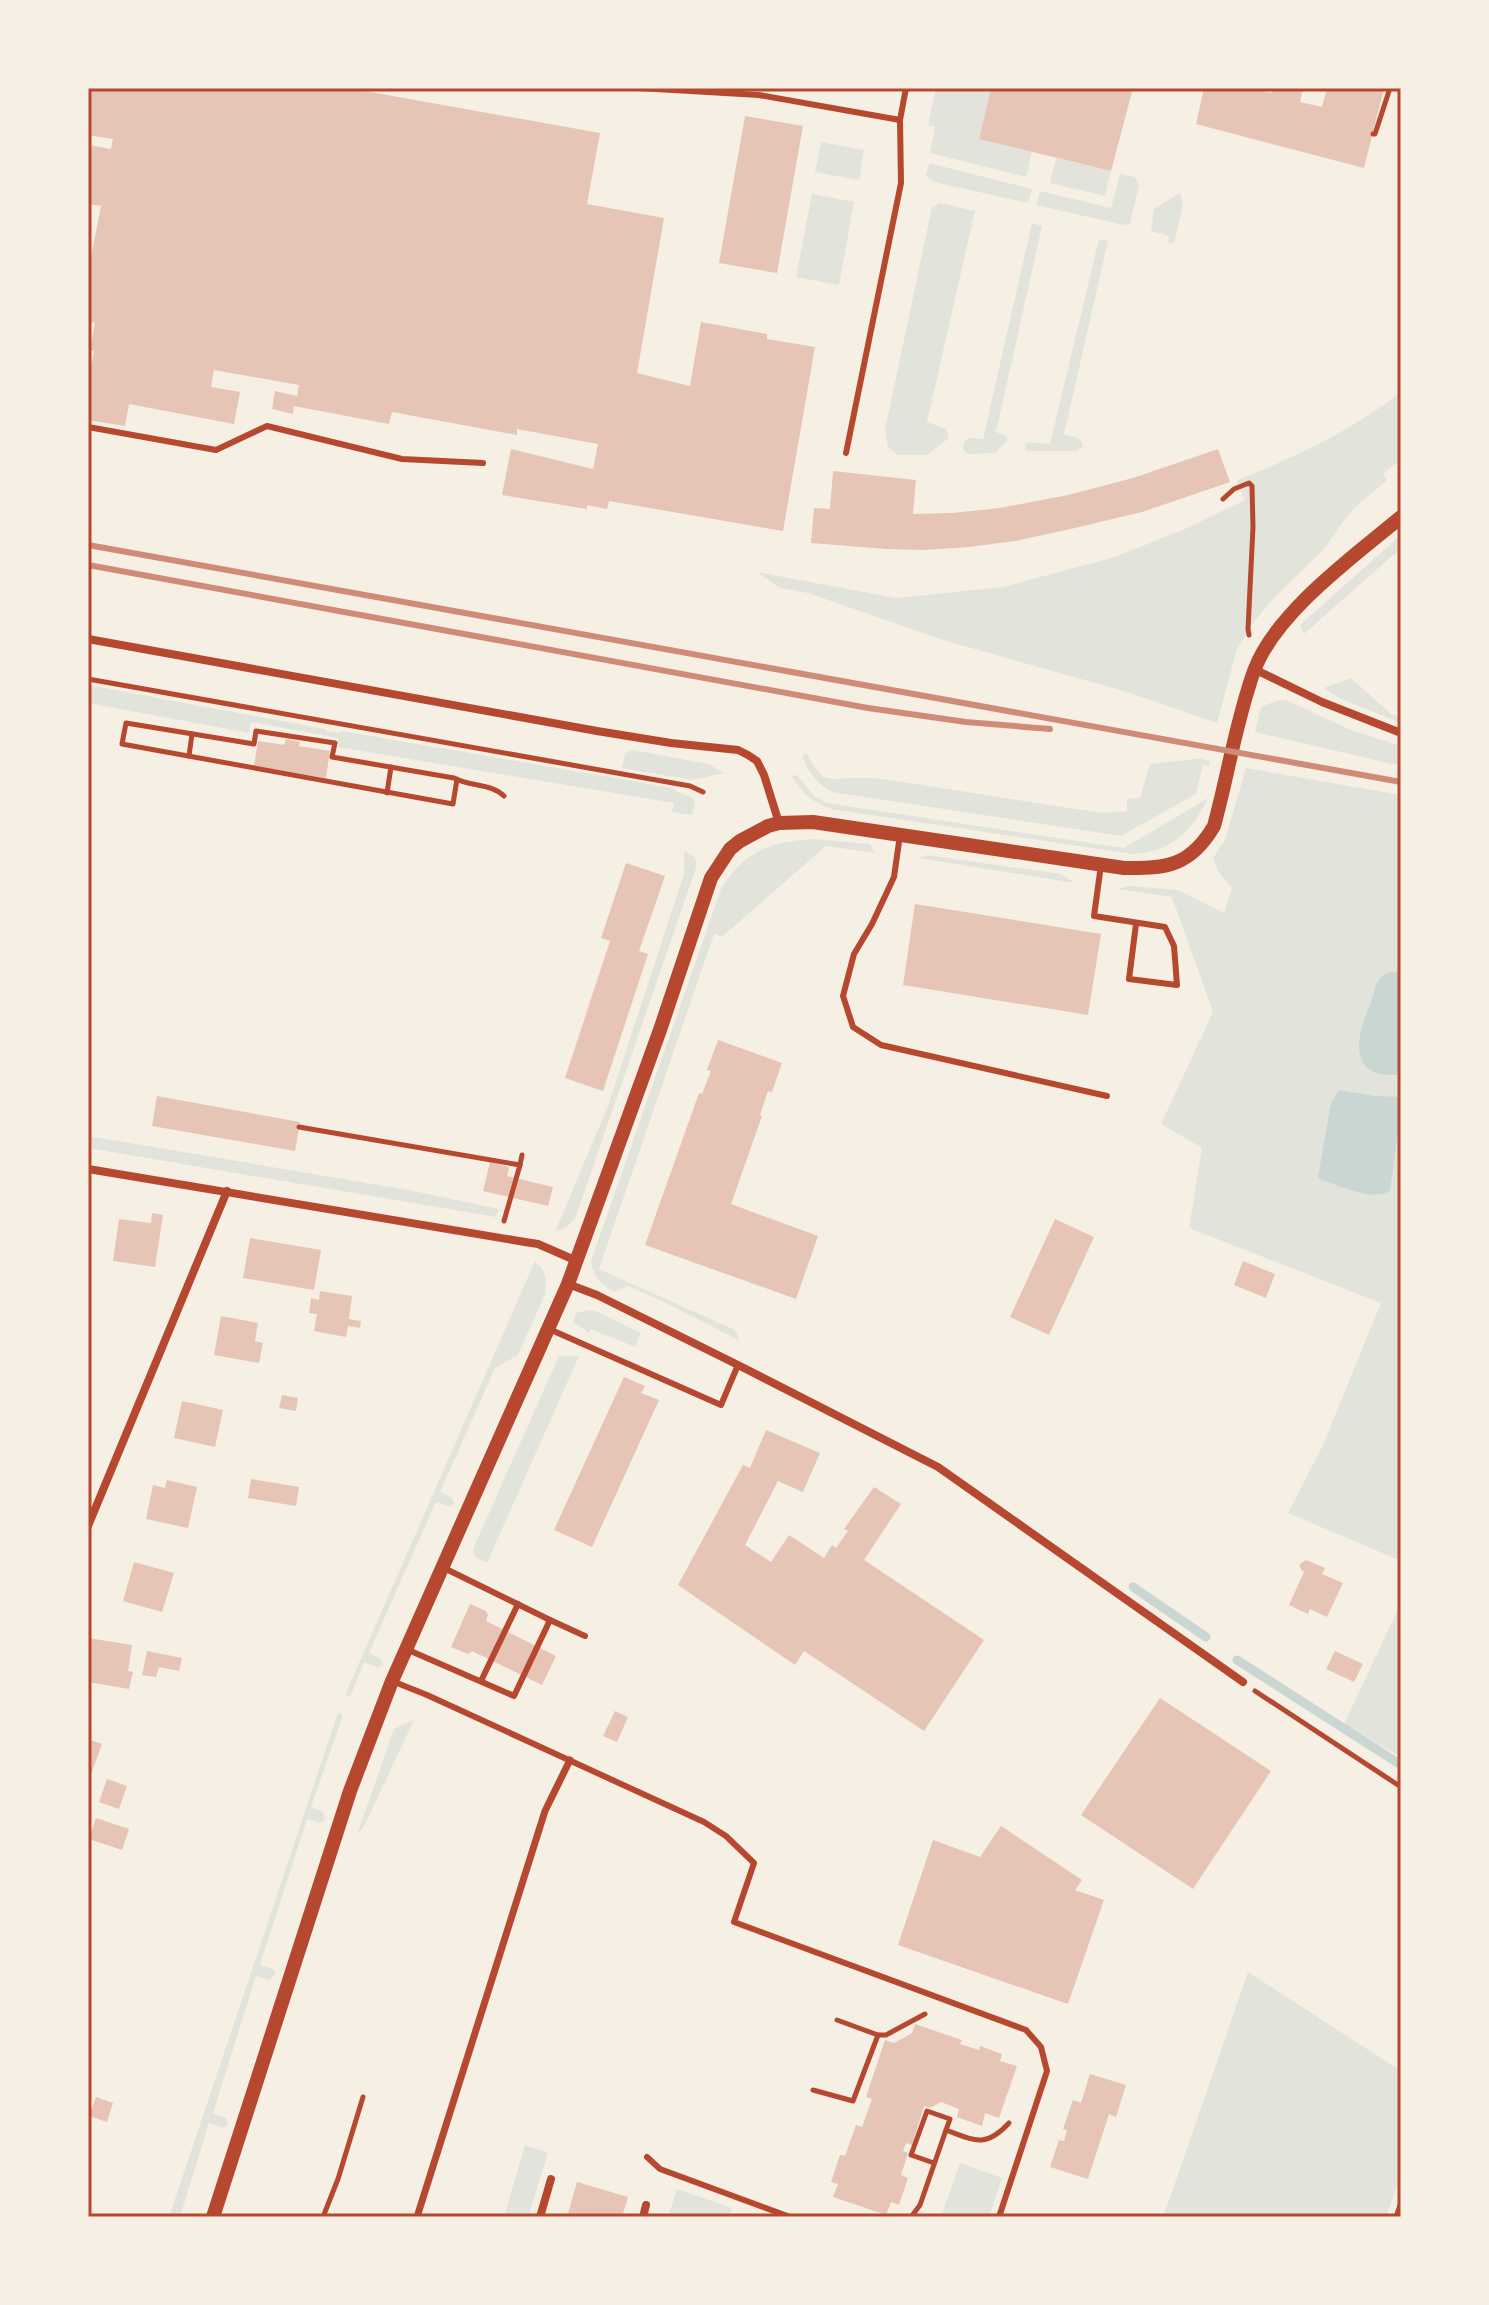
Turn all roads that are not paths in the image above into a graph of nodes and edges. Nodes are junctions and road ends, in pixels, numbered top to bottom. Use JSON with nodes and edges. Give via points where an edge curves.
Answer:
{"nodes":[{"id":1,"x":639,"y":88,"type":"edge"},
{"id":2,"x":906,"y":88,"type":"edge"},
{"id":3,"x":900,"y":120,"type":"junction"},
{"id":4,"x":88,"y":427,"type":"edge"},
{"id":5,"x":846,"y":453,"type":"dead end"},
{"id":6,"x":483,"y":463,"type":"dead end"},
{"id":7,"x":1401,"y":517,"type":"edge"},
{"id":8,"x":88,"y":639,"type":"edge"},
{"id":9,"x":1254,"y":669,"type":"junction"},
{"id":10,"x":1401,"y":733,"type":"edge"},
{"id":11,"x":779,"y":823,"type":"junction"},
{"id":12,"x":900,"y":835,"type":"junction"},
{"id":13,"x":1101,"y":865,"type":"junction"},
{"id":14,"x":1136,"y":924,"type":"junction"},
{"id":15,"x":1107,"y":1096,"type":"dead end"},
{"id":16,"x":88,"y":1169,"type":"edge"},
{"id":17,"x":227,"y":1191,"type":"junction"},
{"id":18,"x":577,"y":1261,"type":"junction"},
{"id":19,"x":568,"y":1284,"type":"junction"},
{"id":20,"x":549,"y":1329,"type":"junction"},
{"id":21,"x":738,"y":1365,"type":"junction"},
{"id":22,"x":88,"y":1526,"type":"edge"},
{"id":23,"x":443,"y":1567,"type":"junction"},
{"id":24,"x":518,"y":1604,"type":"junction"},
{"id":25,"x":550,"y":1620,"type":"junction"},
{"id":26,"x":585,"y":1636,"type":"dead end"},
{"id":27,"x":406,"y":1649,"type":"junction"},
{"id":28,"x":392,"y":1681,"type":"junction"},
{"id":29,"x":481,"y":1681,"type":"junction"},
{"id":30,"x":1243,"y":1682,"type":"road end"},
{"id":31,"x":570,"y":1760,"type":"junction"},
{"id":32,"x":647,"y":2157,"type":"dead end"},
{"id":33,"x":551,"y":2179,"type":"dead end"},
{"id":34,"x":646,"y":2205,"type":"dead end"},
{"id":35,"x":213,"y":2217,"type":"edge"},
{"id":36,"x":417,"y":2217,"type":"edge"},
{"id":37,"x":540,"y":2217,"type":"edge"},
{"id":38,"x":643,"y":2217,"type":"edge"},
{"id":39,"x":790,"y":2217,"type":"edge"},
{"id":40,"x":999,"y":2217,"type":"edge"}],
"edges":[{"from":1,"to":3,"type":"lane","via":[[759,95]]},
{"from":2,"to":3,"type":"lane"},
{"from":3,"to":5,"type":"lane","via":[[901,183]]},
{"from":4,"to":6,"type":"lane","via":[[216,450],[267,426],[402,459]]},
{"from":7,"to":9,"type":"street","via":[[1285,620]]},
{"from":8,"to":11,"type":"street","via":[[597,731],[738,750],[757,761]]},
{"from":9,"to":10,"type":"street"},
{"from":9,"to":13,"type":"street","via":[[1214,826],[1205,841],[1170,864]]},
{"from":11,"to":12,"type":"street","via":[[813,822]]},
{"from":11,"to":18,"type":"street","via":[[730,849],[711,878]]},
{"from":12,"to":13,"type":"street"},
{"from":12,"to":15,"type":"lane","via":[[894,877],[854,954],[843,996],[853,1027],[881,1045]]},
{"from":13,"to":14,"type":"lane","via":[[1094,916]]},
{"from":14,"to":14,"type":"lane","via":[[1165,927],[1174,946],[1177,985],[1129,979]]},
{"from":16,"to":17,"type":"street"},
{"from":17,"to":18,"type":"street","via":[[538,1244]]},
{"from":17,"to":22,"type":"street"},
{"from":18,"to":19,"type":"street"},
{"from":19,"to":20,"type":"street"},
{"from":19,"to":21,"type":"street"},
{"from":20,"to":21,"type":"lane","via":[[721,1405]]},
{"from":20,"to":23,"type":"street"},
{"from":21,"to":30,"type":"street","via":[[938,1467]]},
{"from":23,"to":24,"type":"lane"},
{"from":23,"to":27,"type":"street"},
{"from":24,"to":25,"type":"lane"},
{"from":24,"to":29,"type":"lane"},
{"from":25,"to":26,"type":"lane"},
{"from":25,"to":29,"type":"lane","via":[[514,1696]]},
{"from":27,"to":28,"type":"street"},
{"from":27,"to":29,"type":"lane"},
{"from":28,"to":31,"type":"lane"},
{"from":28,"to":35,"type":"street","via":[[350,1791]]},
{"from":31,"to":36,"type":"street","via":[[545,1811]]},
{"from":31,"to":40,"type":"lane","via":[[704,1822],[754,1863],[734,1922],[1026,2030],[1041,2047],[1047,2071]]},
{"from":32,"to":39,"type":"lane","via":[[660,2169]]},
{"from":33,"to":37,"type":"street"},
{"from":34,"to":38,"type":"street"}]}
